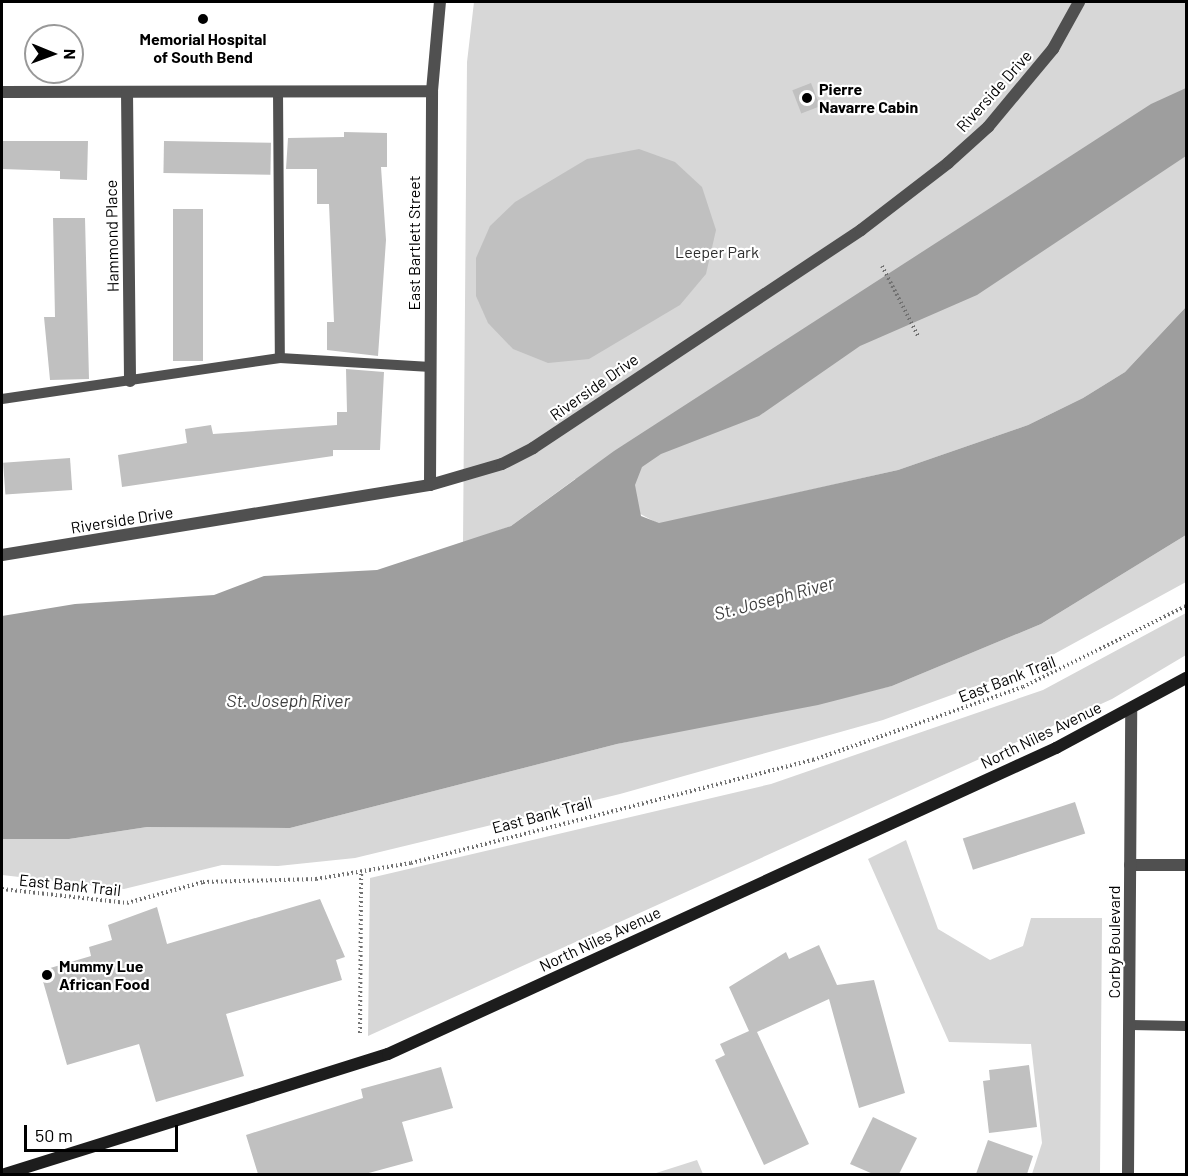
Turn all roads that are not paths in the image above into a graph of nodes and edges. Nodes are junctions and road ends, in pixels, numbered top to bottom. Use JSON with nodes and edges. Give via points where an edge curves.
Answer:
{"nodes":[{"id":1,"x":440,"y":2,"type":"edge"},
{"id":2,"x":1079,"y":2,"type":"edge"},
{"id":3,"x":278,"y":91,"type":"junction"},
{"id":4,"x":432,"y":91,"type":"junction"},
{"id":5,"x":2,"y":92,"type":"edge"},
{"id":6,"x":127,"y":92,"type":"junction"},
{"id":7,"x":280,"y":358,"type":"junction"},
{"id":8,"x":430,"y":367,"type":"junction"},
{"id":9,"x":130,"y":381,"type":"junction"},
{"id":10,"x":2,"y":399,"type":"edge"},
{"id":11,"x":430,"y":485,"type":"junction"},
{"id":12,"x":2,"y":555,"type":"edge"},
{"id":13,"x":1186,"y":678,"type":"edge"},
{"id":14,"x":1131,"y":710,"type":"junction"},
{"id":15,"x":1130,"y":865,"type":"junction"},
{"id":16,"x":1186,"y":865,"type":"edge"},
{"id":17,"x":1130,"y":1025,"type":"junction"},
{"id":18,"x":1186,"y":1026,"type":"edge"},
{"id":19,"x":5,"y":1174,"type":"edge"},
{"id":20,"x":1128,"y":1174,"type":"edge"}],
"edges":[{"from":1,"to":4,"type":"street","name":"East Bartlett Street"},
{"from":2,"to":11,"type":"street","name":"Riverside Drive","via":[[1053,49],[988,127],[861,230],[663,358],[573,424],[502,464]]},
{"from":3,"to":4,"type":"street"},
{"from":3,"to":6,"type":"street"},
{"from":3,"to":7,"type":"lane"},
{"from":4,"to":8,"type":"street","name":"East Bartlett Street"},
{"from":5,"to":6,"type":"street"},
{"from":6,"to":9,"type":"street","name":"Hammond Place"},
{"from":7,"to":8,"type":"lane"},
{"from":7,"to":9,"type":"lane"},
{"from":8,"to":11,"type":"street","name":"East Bartlett Street"},
{"from":9,"to":10,"type":"lane"},
{"from":11,"to":12,"type":"street","name":"Riverside Drive"},
{"from":13,"to":14,"type":"street","name":"North Niles Avenue"},
{"from":14,"to":15,"type":"street","name":"Corby Boulevard"},
{"from":14,"to":19,"type":"street","name":"North Niles Avenue","via":[[388,1054]]},
{"from":15,"to":16,"type":"street"},
{"from":15,"to":17,"type":"street","name":"Corby Boulevard"},
{"from":17,"to":18,"type":"lane"},
{"from":17,"to":20,"type":"street","name":"Corby Boulevard"}]}
